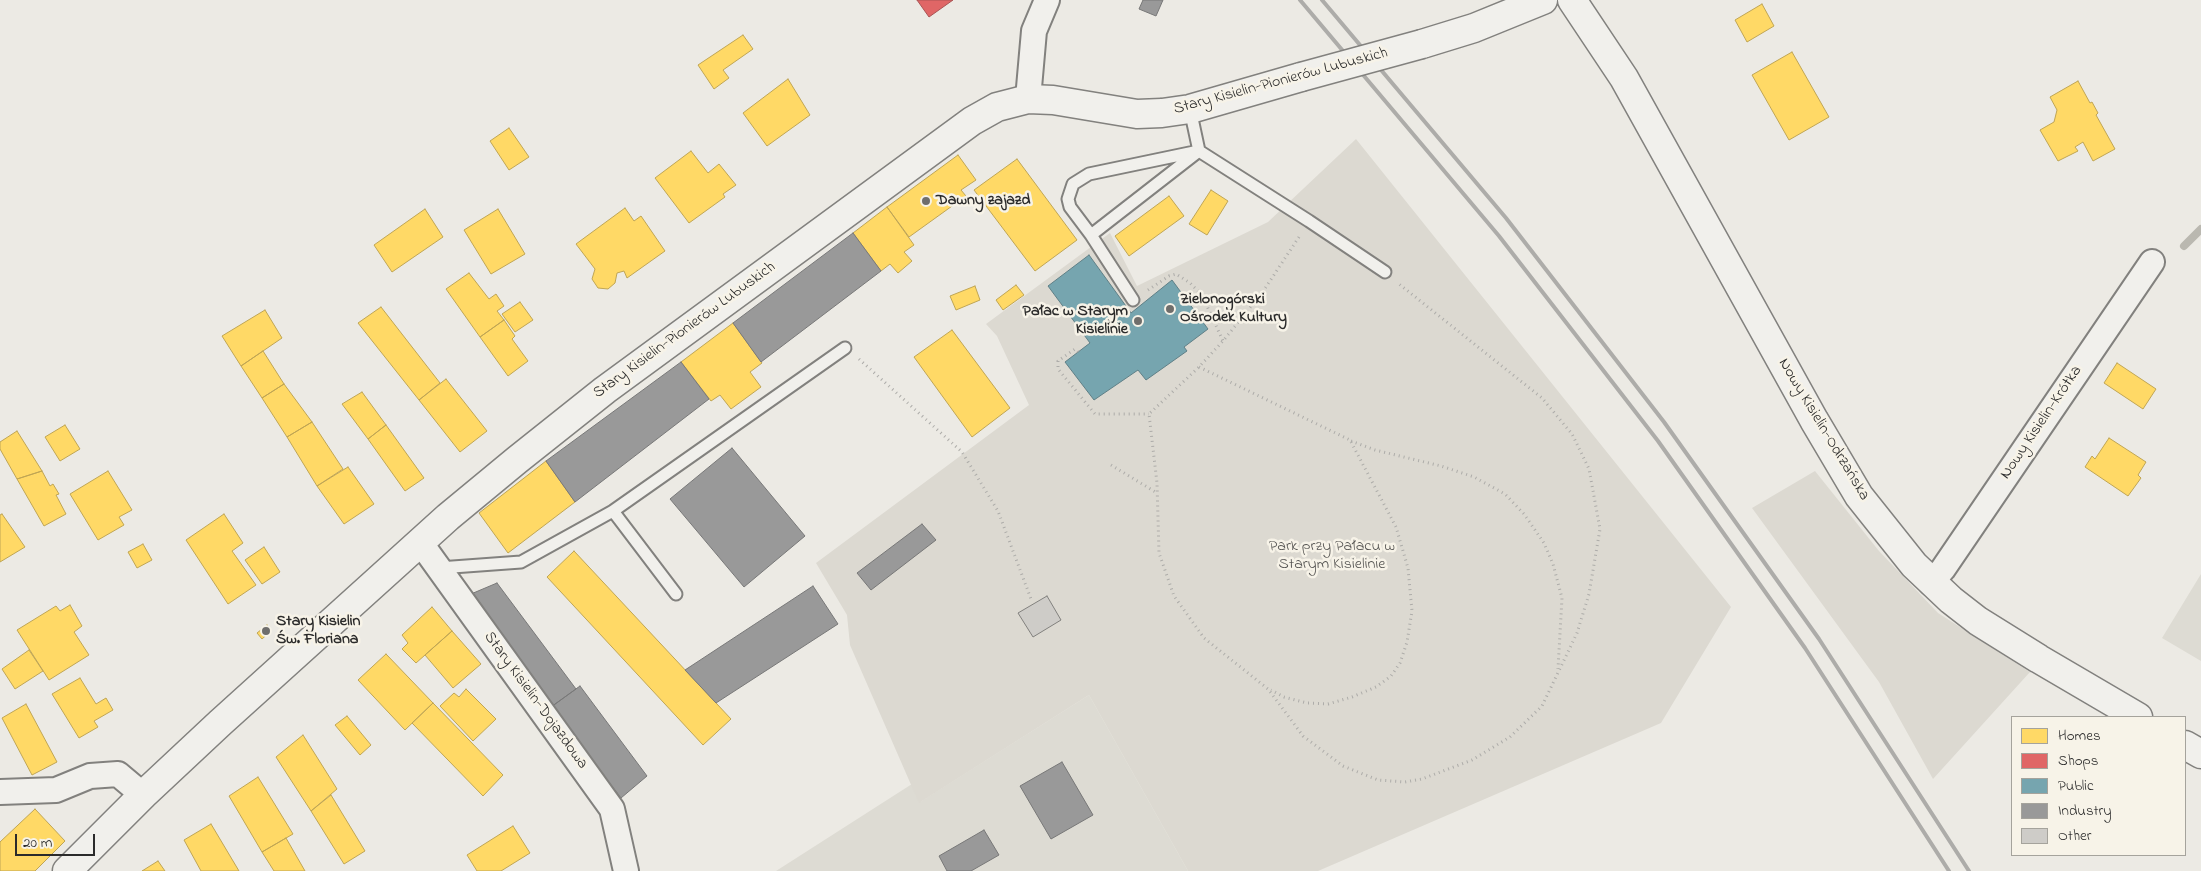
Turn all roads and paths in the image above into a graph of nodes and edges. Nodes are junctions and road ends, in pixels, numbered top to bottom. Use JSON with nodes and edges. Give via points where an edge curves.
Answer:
{"nodes":[{"id":1,"x":1047,"y":0,"type":"edge"},
{"id":2,"x":1543,"y":0,"type":"edge"},
{"id":3,"x":1572,"y":0,"type":"edge"},
{"id":4,"x":1028,"y":100,"type":"junction"},
{"id":5,"x":1190,"y":109,"type":"junction"},
{"id":6,"x":1199,"y":152,"type":"junction"},
{"id":7,"x":1310,"y":221,"type":"junction"},
{"id":8,"x":1091,"y":235,"type":"junction"},
{"id":9,"x":2152,"y":262,"type":"dead end"},
{"id":10,"x":1385,"y":272,"type":"joint"},
{"id":11,"x":1133,"y":300,"type":"joint"},
{"id":12,"x":1223,"y":341,"type":"junction"},
{"id":13,"x":846,"y":348,"type":"joint"},
{"id":14,"x":1078,"y":352,"type":"dead end"},
{"id":15,"x":1199,"y":367,"type":"junction"},
{"id":16,"x":1150,"y":414,"type":"junction"},
{"id":17,"x":1350,"y":440,"type":"junction"},
{"id":18,"x":1111,"y":464,"type":"dead end"},
{"id":19,"x":1157,"y":494,"type":"junction"},
{"id":20,"x":613,"y":511,"type":"junction"},
{"id":21,"x":420,"y":542,"type":"junction"},
{"id":22,"x":439,"y":568,"type":"junction"},
{"id":23,"x":1931,"y":583,"type":"junction"},
{"id":24,"x":676,"y":594,"type":"dead end"},
{"id":25,"x":1031,"y":599,"type":"dead end"},
{"id":26,"x":1558,"y":670,"type":"junction"},
{"id":27,"x":1268,"y":689,"type":"junction"},
{"id":28,"x":2136,"y":716,"type":"edge"},
{"id":29,"x":2186,"y":746,"type":"edge"},
{"id":30,"x":2201,"y":754,"type":"edge"},
{"id":31,"x":0,"y":792,"type":"edge"},
{"id":32,"x":143,"y":795,"type":"junction"},
{"id":33,"x":67,"y":871,"type":"edge"},
{"id":34,"x":626,"y":871,"type":"edge"}],
"edges":[{"from":1,"to":4,"type":"street","via":[[1034,31]]},
{"from":2,"to":5,"type":"street","name":"Stary Kisielin-Pionierów Lubuskich","bridge":true,"via":[[1474,28]]},
{"from":3,"to":23,"type":"street","name":"Nowy Kisielin-Odrzańska","via":[[1624,78],[1859,496]]},
{"from":4,"to":5,"type":"street","name":"Stary Kisielin-Pionierów Lubuskich","via":[[1052,100],[1137,114]]},
{"from":4,"to":21,"type":"street","name":"Stary Kisielin-Pionierów Lubuskich","via":[[986,112],[942,141],[587,404]]},
{"from":5,"to":6,"type":"lane"},
{"from":6,"to":7,"type":"lane"},
{"from":6,"to":8,"type":"lane"},
{"from":6,"to":8,"type":"lane","via":[[1089,174],[1073,184],[1068,199],[1070,207]]},
{"from":7,"to":10,"type":"lane"},
{"from":7,"to":12,"type":"path","via":[[1262,293]]},
{"from":8,"to":11,"type":"lane"},
{"from":9,"to":23,"type":"street","name":"Nowy Kisielin-Krótka"},
{"from":10,"to":26,"type":"path","via":[[1542,398],[1572,434],[1589,469],[1600,530],[1589,594],[1577,633]]},
{"from":11,"to":12,"type":"path","via":[[1176,274],[1202,295]]},
{"from":12,"to":15,"type":"path"},
{"from":13,"to":20,"type":"lane"},
{"from":13,"to":25,"type":"path","via":[[962,452],[998,511]]},
{"from":14,"to":16,"type":"path","via":[[1075,349],[1058,361],[1058,369],[1095,414]]},
{"from":15,"to":16,"type":"path"},
{"from":15,"to":17,"type":"path"},
{"from":16,"to":19,"type":"path"},
{"from":17,"to":26,"type":"path","via":[[1474,477],[1505,494],[1524,514],[1544,543],[1562,598]]},
{"from":17,"to":27,"type":"path","via":[[1396,527],[1408,568],[1412,612],[1408,642],[1391,676],[1352,698],[1328,704],[1307,703]]},
{"from":18,"to":19,"type":"path"},
{"from":19,"to":27,"type":"path","via":[[1159,553],[1174,596],[1204,638]]},
{"from":20,"to":22,"type":"lane","via":[[521,562]]},
{"from":20,"to":24,"type":"lane"},
{"from":21,"to":22,"type":"street","name":"Stary Kisielin-Dojazdowa"},
{"from":21,"to":32,"type":"street","name":"Stary Kisielin-Pionierów Lubuskich"},
{"from":22,"to":34,"type":"street","name":"Stary Kisielin-Dojazdowa","via":[[612,808]]},
{"from":23,"to":28,"type":"street","name":"Nowy Kisielin-Odrzańska","via":[[1978,621]]},
{"from":26,"to":27,"type":"path","via":[[1542,706],[1510,737],[1472,760],[1405,782],[1378,780],[1343,766],[1303,736]]},
{"from":29,"to":30,"type":"street"},
{"from":31,"to":32,"type":"street","via":[[56,790],[90,776],[118,774]]},
{"from":32,"to":33,"type":"street","name":"Stary Kisielin-Pionierów Lubuskich"}]}
